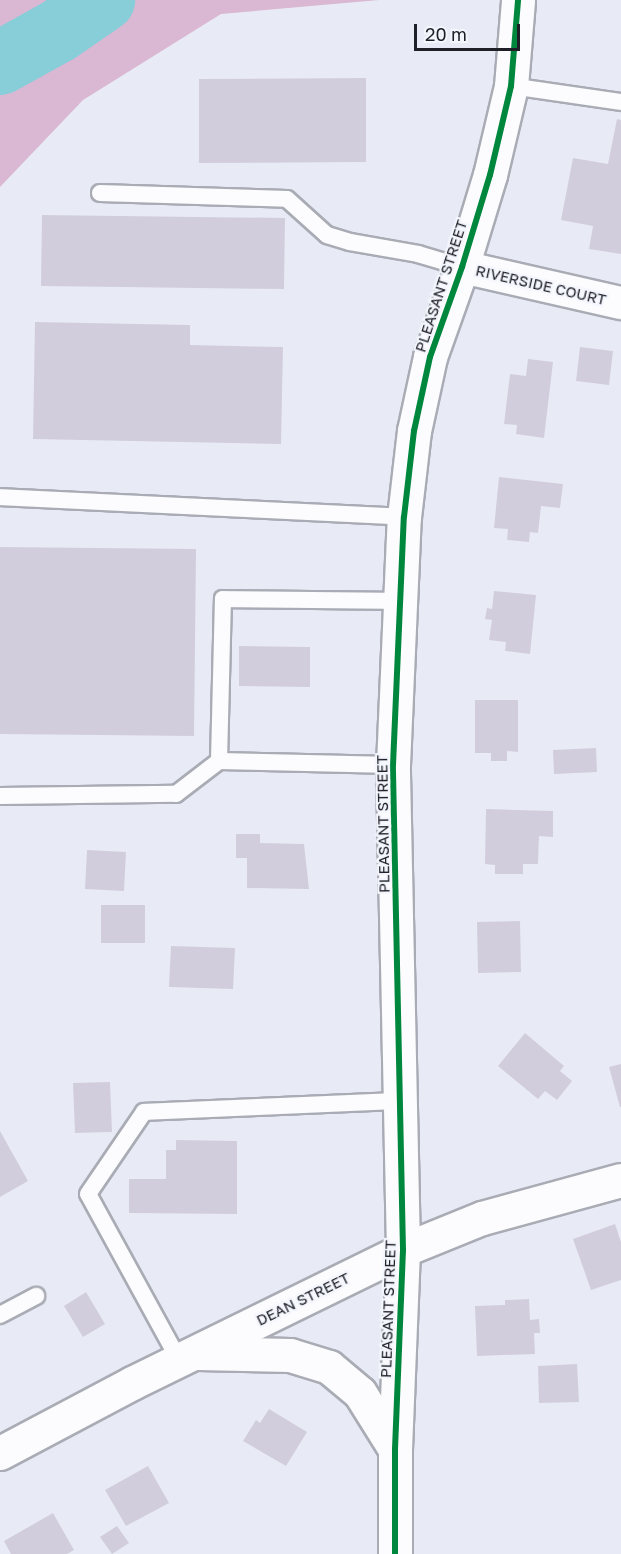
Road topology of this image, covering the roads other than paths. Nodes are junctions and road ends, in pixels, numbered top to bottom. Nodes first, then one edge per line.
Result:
1 (518, 1) edge
2 (511, 86) junction
3 (621, 102) edge
4 (100, 193) dead end
5 (462, 267) junction
6 (621, 303) edge
7 (0, 497) edge
8 (404, 517) junction
9 (401, 601) junction
10 (219, 761) junction
11 (393, 765) junction
12 (0, 796) edge
13 (400, 1101) junction
14 (621, 1180) edge
15 (403, 1250) junction
16 (36, 1296) dead end
17 (0, 1315) edge
18 (186, 1357) junction
19 (395, 1449) junction
20 (0, 1453) edge
21 (395, 1554) edge

1 - 2 street, PLEASANT STREET
2 - 3 lane
2 - 5 street, PLEASANT STREET
4 - 5 lane
5 - 6 street, RIVERSIDE COURT
5 - 8 street, PLEASANT STREET
7 - 8 lane
8 - 9 street, PLEASANT STREET
9 - 10 lane
9 - 11 street, PLEASANT STREET
10 - 11 lane
10 - 12 lane
11 - 13 street, PLEASANT STREET
13 - 15 street, PLEASANT STREET
13 - 18 lane
14 - 15 street, DEAN STREET
15 - 18 street, DEAN STREET
15 - 19 street, PLEASANT STREET
16 - 17 lane
18 - 19 street
18 - 20 street, DEAN STREET
19 - 21 street, PLEASANT STREET

